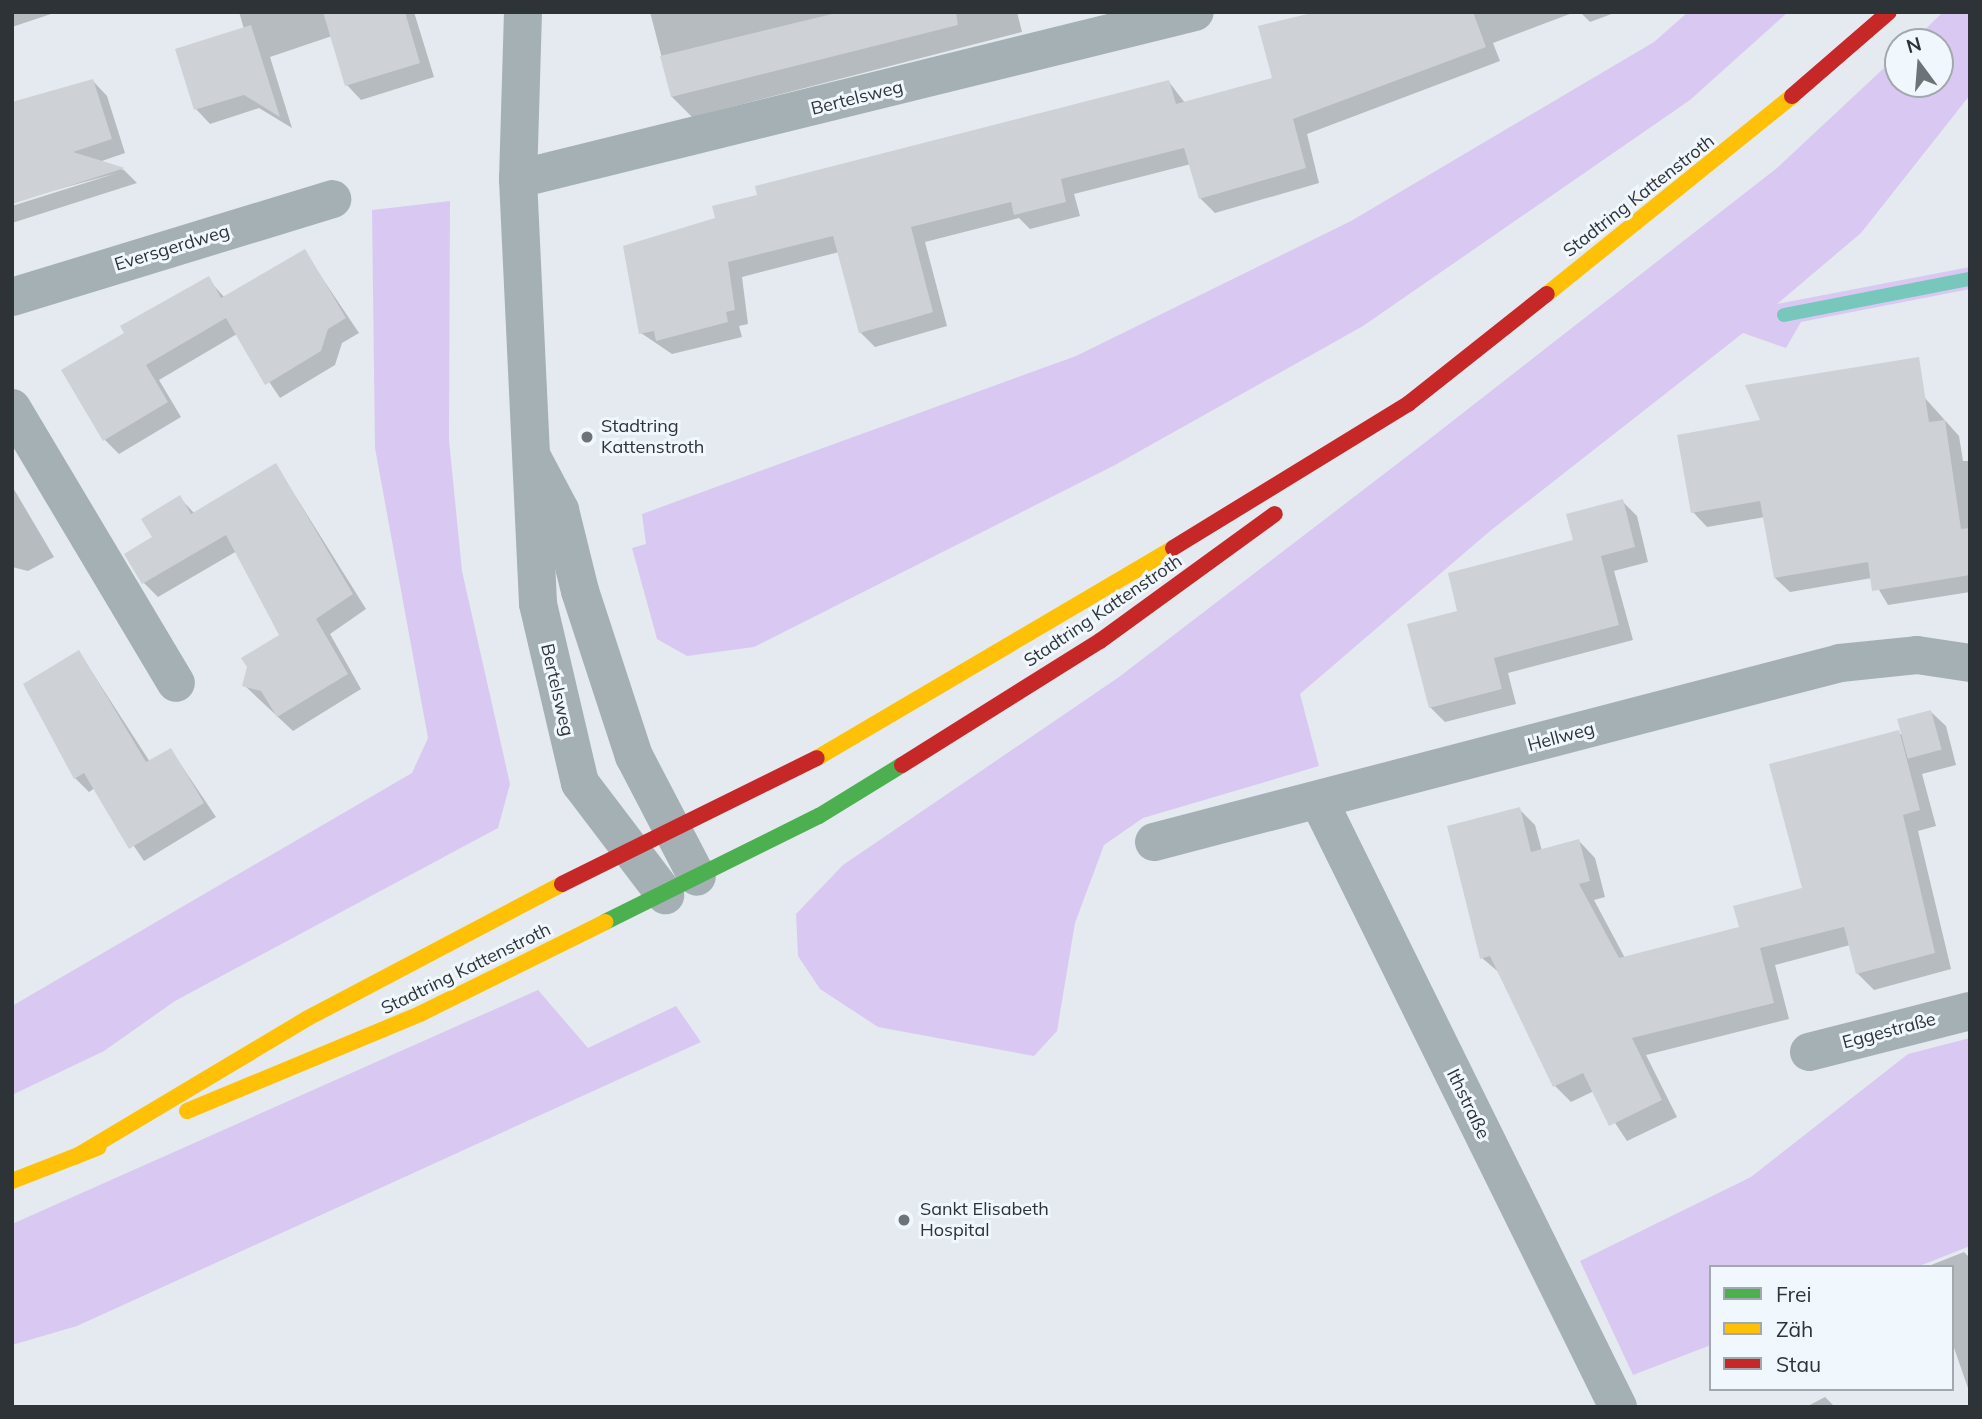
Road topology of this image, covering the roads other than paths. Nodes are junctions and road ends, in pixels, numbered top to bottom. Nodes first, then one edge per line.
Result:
1 (523, 12) edge
2 (1195, 12) edge
3 (1889, 12) edge
4 (519, 179) junction
5 (332, 199) dead end
6 (12, 297) edge
7 (1408, 404) junction
8 (12, 408) edge
9 (532, 457) junction
10 (1333, 472) dead end
11 (1288, 504) dead end
12 (1970, 663) edge
13 (176, 683) dead end
14 (1319, 801) junction
15 (673, 831) junction
16 (1154, 842) dead end
17 (632, 851) junction
18 (681, 886) junction
19 (1970, 1011) edge
20 (1809, 1052) dead end
21 (75, 1157) junction
22 (12, 1181) edge
23 (1618, 1407) edge

1 - 4 street, Bertelsweg
2 - 4 street, Bertelsweg
3 - 7 main road, Stadtring Kattenstroth
4 - 9 street, Bertelsweg
5 - 6 street, Eversgerdweg
7 - 10 main road, Stadtring Kattenstroth
7 - 15 main road, Stadtring Kattenstroth
8 - 13 street
9 - 15 street, Bertelsweg
9 - 17 street, Bertelsweg
11 - 18 main road, Stadtring Kattenstroth
12 - 14 street, Hellweg
14 - 16 street, Hellweg
14 - 23 street, Ithstraße
15 - 17 main road, Stadtring Kattenstroth
15 - 18 street, Bertelsweg
17 - 18 street, Bertelsweg
17 - 21 main road, Stadtring Kattenstroth
18 - 21 main road, Stadtring Kattenstroth
19 - 20 street, Eggestraße
21 - 22 main road, Stadtring Kattenstroth

